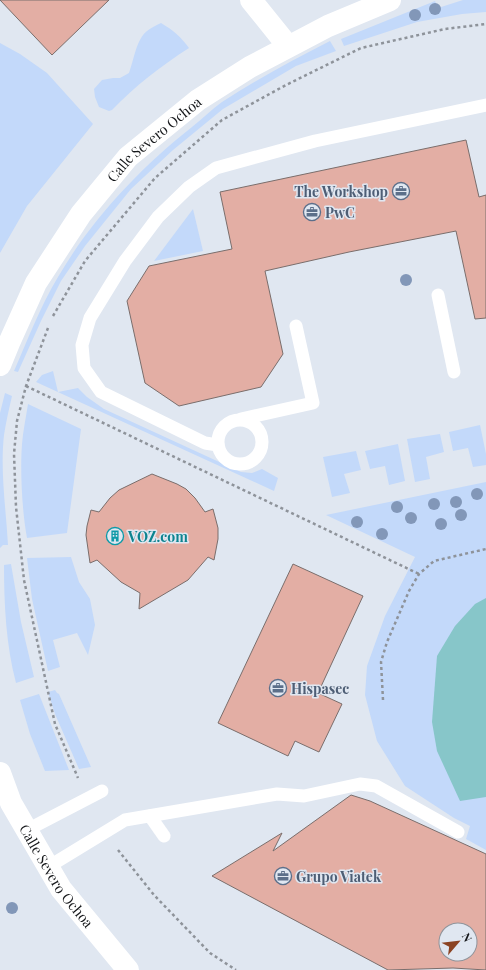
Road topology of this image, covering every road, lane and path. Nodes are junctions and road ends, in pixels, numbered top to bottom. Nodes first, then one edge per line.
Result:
1 (251, 0) edge
2 (390, 0) edge
3 (288, 46) junction
4 (486, 104) edge
5 (438, 295) dead end
6 (296, 326) dead end
7 (0, 365) edge
8 (454, 372) dead end
9 (26, 386) dead end
10 (241, 419) junction
11 (218, 445) junction
12 (486, 549) edge
13 (419, 574) junction
14 (383, 700) dead end
15 (2, 783) edge
16 (102, 791) dead end
17 (150, 816) junction
18 (27, 830) junction
19 (458, 832) dead end
20 (164, 836) dead end
21 (48, 867) junction
22 (125, 969) edge

1 - 3 street
2 - 3 street, Calle Severo Ochoa
3 - 7 street, Calle Severo Ochoa
4 - 11 lane
5 - 8 lane
6 - 10 lane
9 - 13 path
10 - 11 lane
10 - 11 lane
12 - 13 path
13 - 14 path
15 - 18 street, Calle Severo Ochoa
16 - 18 lane
17 - 19 lane
17 - 20 lane
17 - 21 lane
18 - 21 street, Calle Severo Ochoa
21 - 22 street, Calle Severo Ochoa

